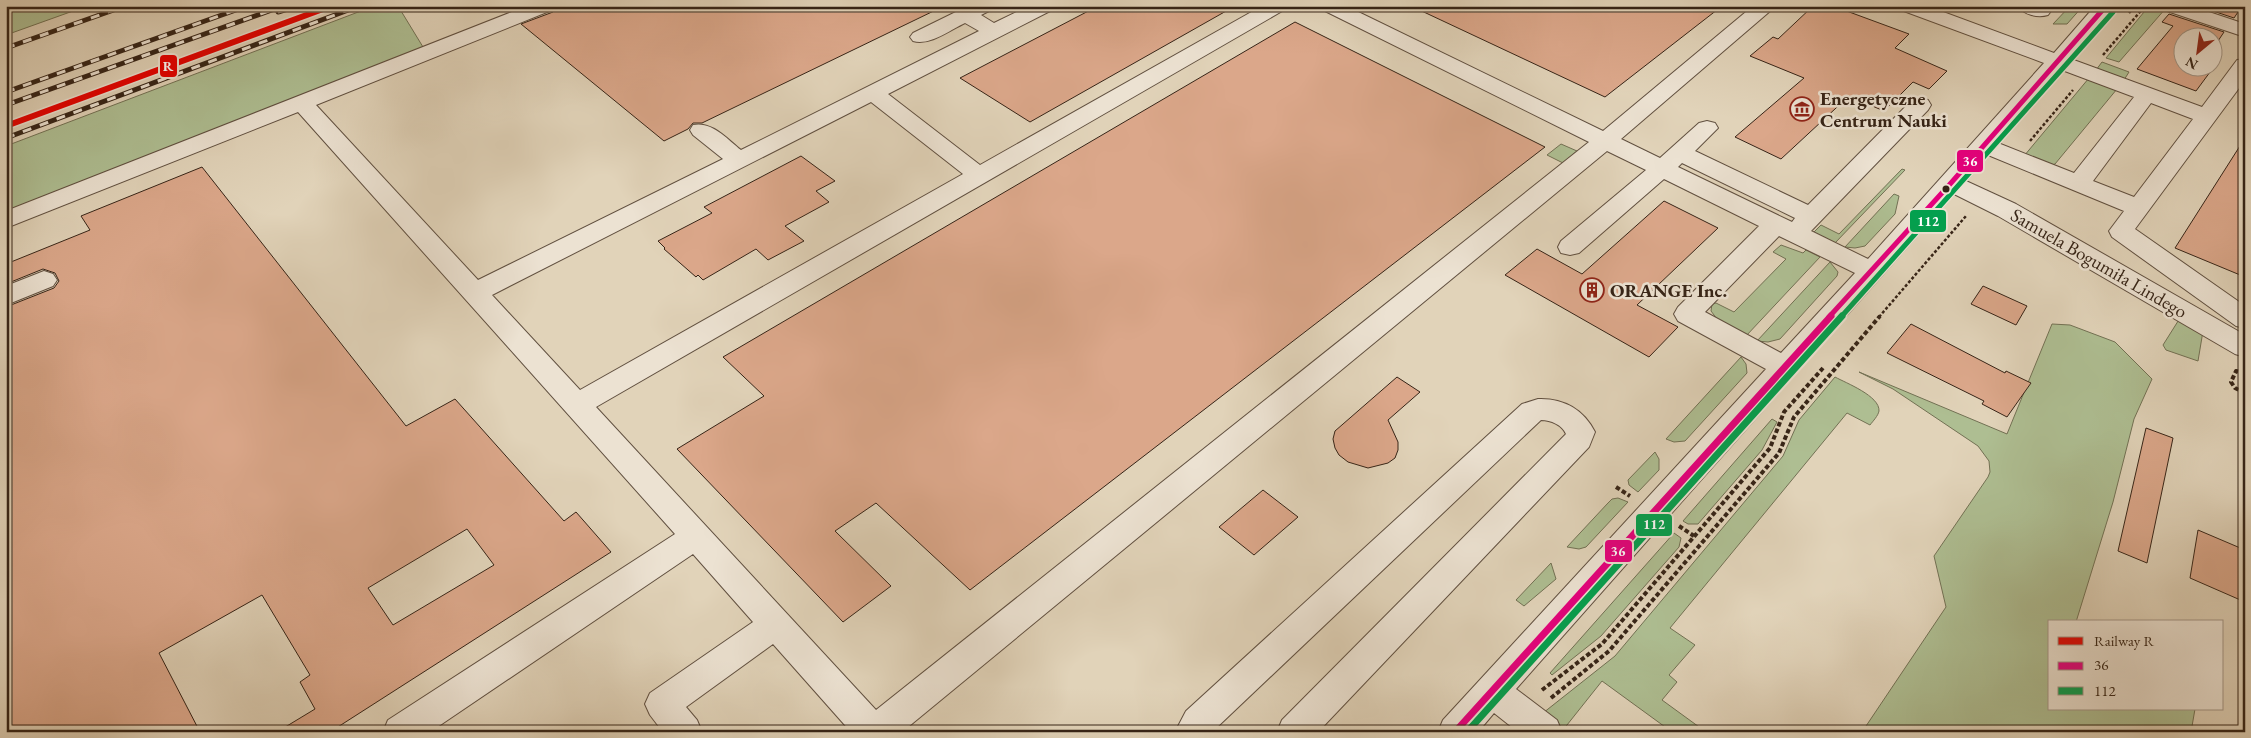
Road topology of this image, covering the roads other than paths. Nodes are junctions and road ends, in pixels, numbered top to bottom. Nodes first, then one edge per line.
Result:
1 (545, 6) edge
2 (984, 6) edge
3 (1045, 6) edge
4 (1277, 6) edge
5 (1330, 6) edge
6 (1766, 6) edge
7 (2106, 6) edge
8 (2171, 6) edge
9 (1915, 7) edge
10 (966, 15) junction
11 (2245, 31) edge
12 (994, 32) junction
13 (920, 37) dead end
14 (2058, 62) junction
15 (2245, 65) edge
16 (873, 92) junction
17 (2147, 94) junction
18 (302, 103) junction
19 (1920, 105) dead end
20 (2206, 116) junction
21 (1707, 128) dead end
22 (701, 130) dead end
23 (1606, 140) junction
24 (1984, 145) junction
25 (739, 160) junction
26 (1671, 160) junction
27 (980, 176) junction
28 (1736, 180) junction
29 (1951, 183) junction
30 (2078, 184) junction
31 (1718, 195) junction
32 (2139, 208) junction
33 (1812, 216) junction
34 (6, 220) edge
35 (1785, 229) junction
36 (1570, 247) dead end
37 (1871, 271) junction
38 (44, 280) dead end
39 (475, 292) junction
40 (6, 296) edge
41 (2245, 319) edge
42 (2245, 347) edge
43 (1784, 367) junction
44 (577, 405) junction
45 (696, 536) junction
46 (776, 624) junction
47 (1492, 691) junction
48 (1532, 721) edge
49 (400, 732) edge
50 (684, 732) edge
51 (874, 732) edge
52 (1192, 732) edge
53 (1294, 732) edge
54 (1455, 732) edge

1 - 18 street
2 - 10 street
3 - 12 street
4 - 27 street
5 - 23 street
6 - 23 street
7 - 14 street
8 - 11 street
9 - 14 street
10 - 12 street
10 - 13 street
12 - 16 street
14 - 17 street
14 - 24 street
15 - 20 street
16 - 25 street
16 - 27 street
17 - 20 street
17 - 30 street
18 - 34 street
18 - 39 street
19 - 33 street
20 - 32 street
21 - 26 street
22 - 25 street
23 - 26 street
23 - 51 street
24 - 29 street
24 - 30 street
25 - 39 street
26 - 28 street
26 - 31 street
26 - 36 street
27 - 44 street
28 - 31 street
28 - 33 street
29 - 37 street
29 - 42 street, Samuela Bogumiła Lindego
30 - 32 street
31 - 35 street
32 - 41 street
33 - 35 street
35 - 37 street
35 - 43 street
37 - 43 street
38 - 40 street
39 - 44 street
43 - 47 street
44 - 45 street
45 - 46 street
45 - 49 street
46 - 50 street
46 - 51 street
47 - 48 street
47 - 54 street
52 - 53 street

